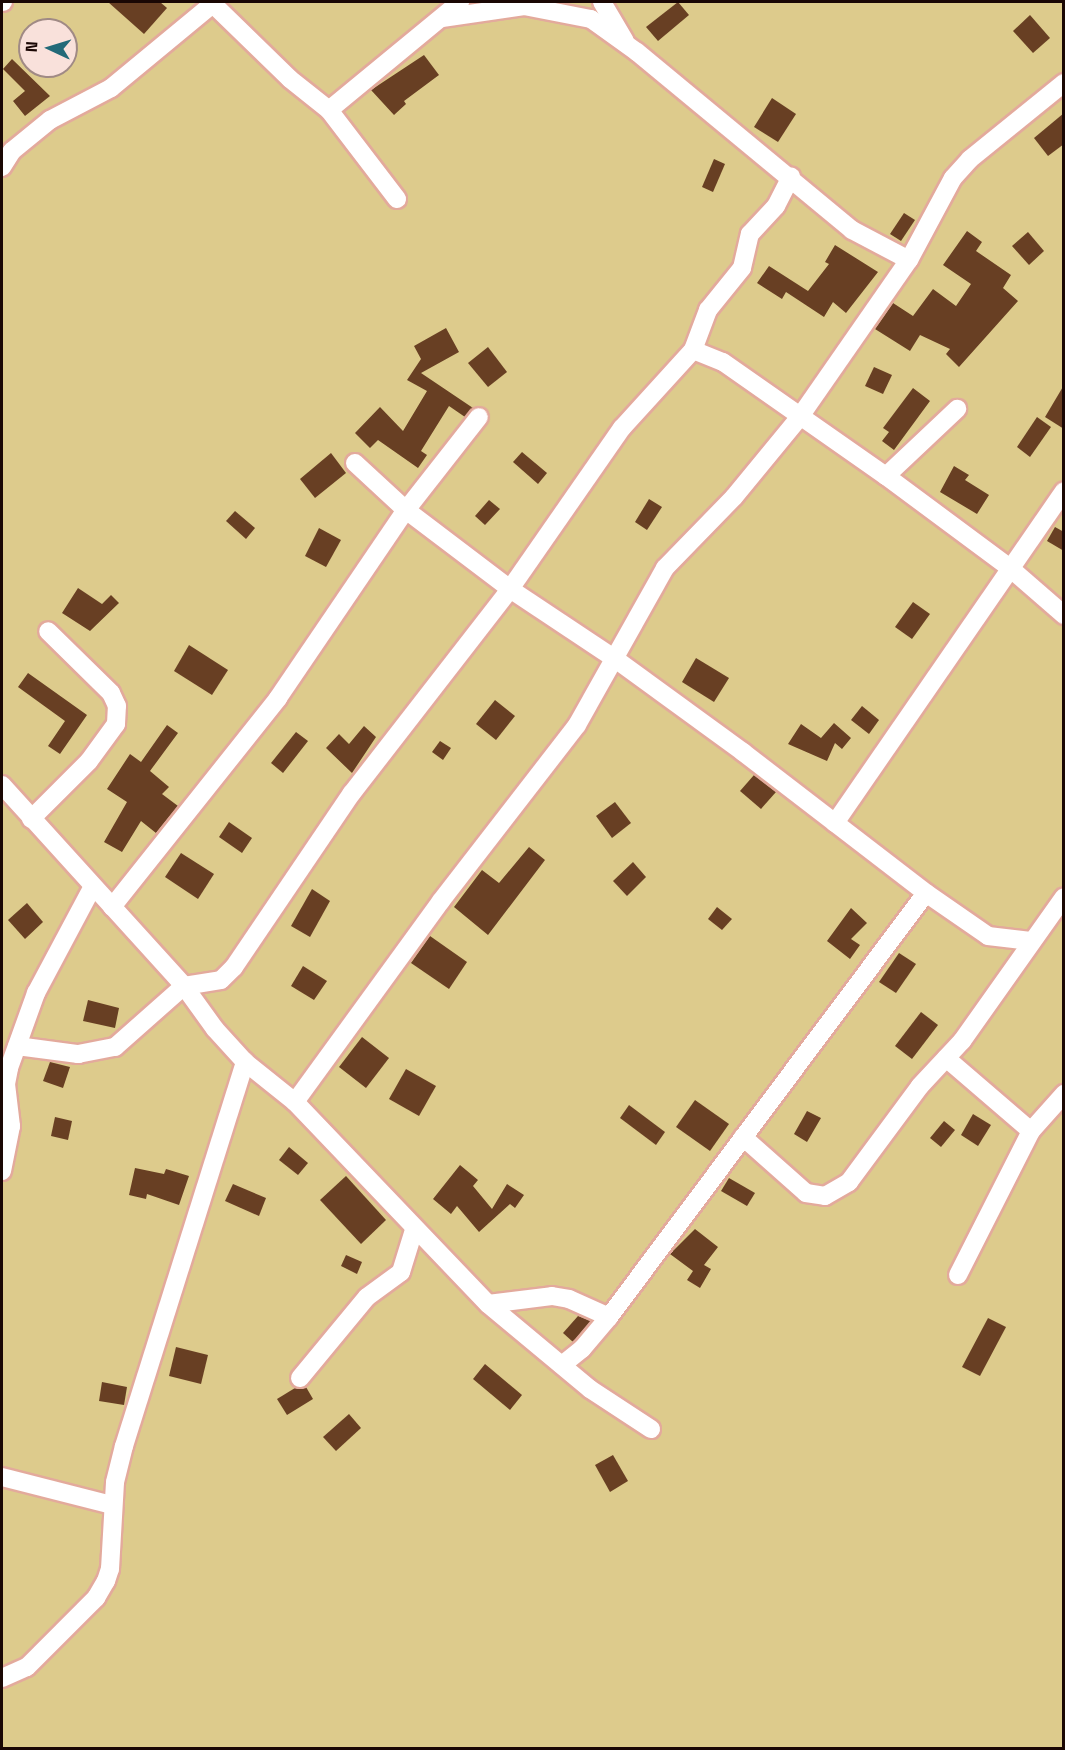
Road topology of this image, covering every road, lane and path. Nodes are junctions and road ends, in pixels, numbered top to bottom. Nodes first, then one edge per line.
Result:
1 (460, 2) edge
2 (602, 2) edge
3 (214, 3) edge
4 (517, 4) edge
5 (442, 18) junction
6 (628, 45) junction
7 (1064, 83) edge
8 (329, 110) junction
9 (2, 167) edge
10 (791, 177) junction
11 (397, 199) dead end
12 (909, 260) junction
13 (693, 350) junction
14 (957, 409) dead end
15 (479, 417) dead end
16 (799, 418) junction
17 (355, 463) dead end
18 (886, 476) junction
19 (1064, 491) edge
20 (406, 510) junction
21 (1010, 568) junction
22 (510, 589) junction
23 (1064, 615) edge
24 (48, 631) dead end
25 (614, 658) junction
26 (2, 786) edge
27 (31, 819) junction
28 (835, 823) junction
29 (92, 888) junction
30 (926, 893) junction
31 (1064, 897) edge
32 (112, 907) junction
33 (1031, 941) junction
34 (184, 986) junction
35 (17, 1046) junction
36 (946, 1058) junction
37 (245, 1062) junction
38 (1064, 1094) edge
39 (295, 1102) junction
40 (1031, 1131) junction
41 (743, 1137) junction
42 (2, 1170) edge
43 (414, 1230) junction
44 (958, 1275) dead end
45 (488, 1304) junction
46 (609, 1317) junction
47 (562, 1365) junction
48 (300, 1378) dead end
49 (651, 1429) dead end
50 (2, 1477) edge
51 (112, 1505) junction
52 (2, 1678) edge

1 - 5 street
2 - 6 street
3 - 8 street
3 - 9 street
4 - 5 street
4 - 6 street
5 - 8 street
6 - 10 street
7 - 12 street
8 - 11 street
10 - 12 street
10 - 13 street
12 - 16 street
13 - 16 street
13 - 22 street
14 - 18 street
15 - 20 street
16 - 18 street
16 - 25 street
17 - 20 street
18 - 21 street
19 - 21 street
20 - 22 street
20 - 32 street
21 - 23 street
21 - 28 street
22 - 25 street
22 - 34 street
24 - 27 street
25 - 28 street
25 - 39 street
26 - 27 street
27 - 29 street
28 - 30 street
29 - 32 street
29 - 35 street
30 - 33 street
30 - 41 street
31 - 33 street
32 - 34 street
33 - 36 street
34 - 35 street
34 - 37 street
35 - 42 street
36 - 40 street
36 - 41 street
37 - 39 street
37 - 51 street
38 - 40 street
39 - 43 street
40 - 44 street
41 - 46 street
43 - 45 street
43 - 48 street
45 - 46 street
45 - 47 street
46 - 47 street
47 - 49 street
50 - 51 street
51 - 52 street

